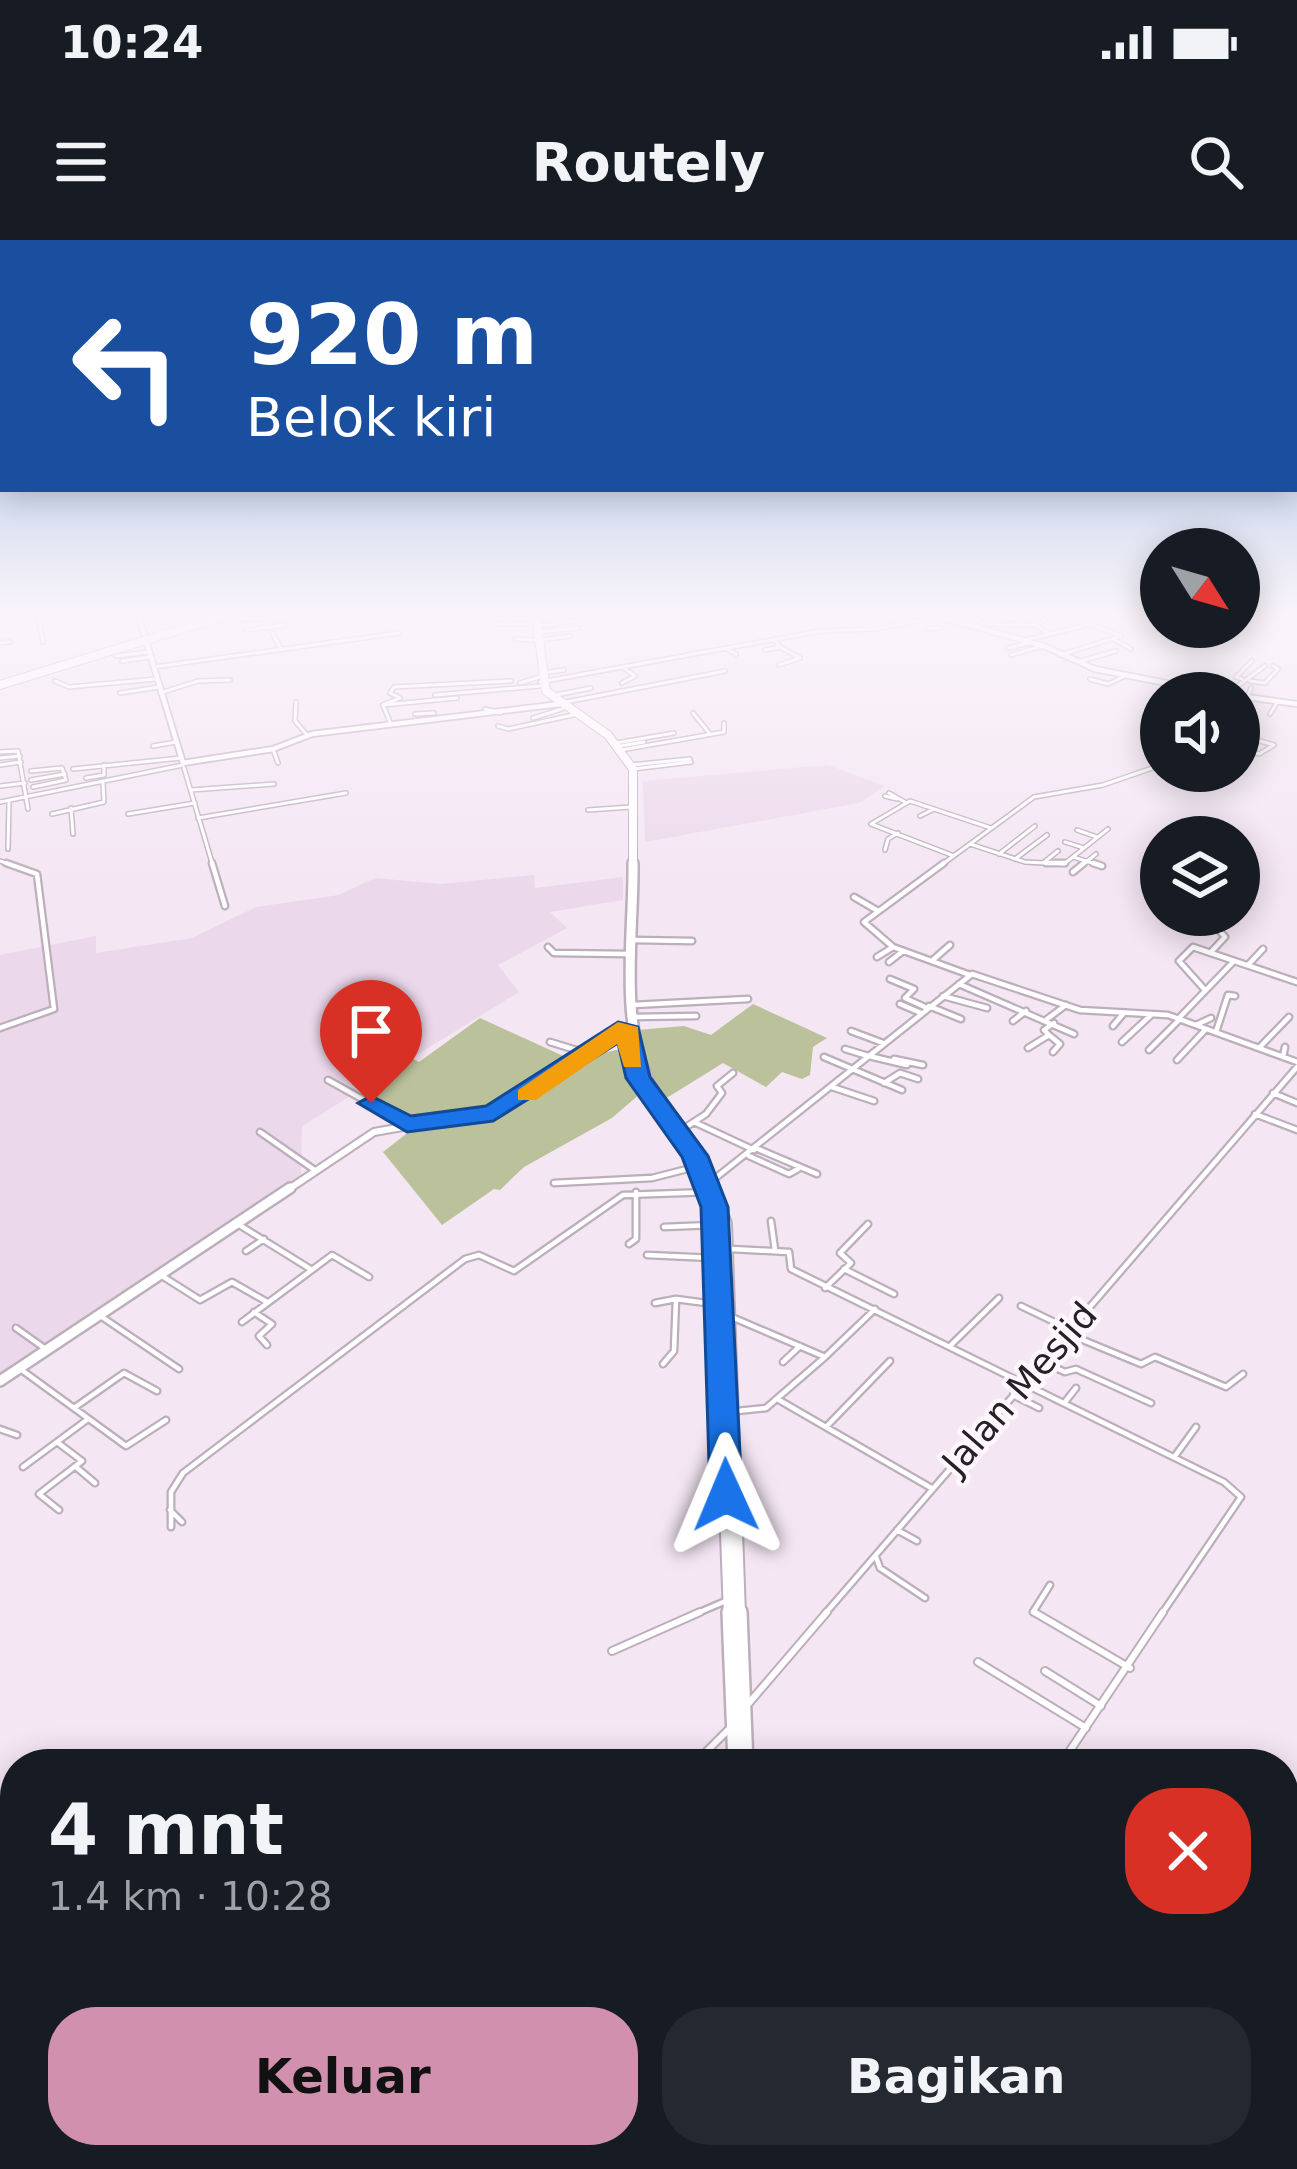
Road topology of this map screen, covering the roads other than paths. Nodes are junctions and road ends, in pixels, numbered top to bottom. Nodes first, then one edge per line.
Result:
1 (165, 706) edge
2 (296, 706) edge
3 (383, 706) edge
4 (549, 706) edge
5 (558, 706) edge
6 (558, 706) edge
7 (561, 706) edge
8 (561, 706) edge
9 (1275, 706) edge
10 (440, 708) dead end
11 (485, 709) dead end
12 (505, 710) junction
13 (693, 713) dead end
14 (1270, 714) dead end
15 (415, 715) dead end
16 (437, 717) junction
17 (533, 718) dead end
18 (390, 722) junction
19 (724, 723) dead end
20 (498, 726) dead end
21 (674, 733) dead end
22 (710, 734) junction
23 (307, 735) junction
24 (1260, 740) edge
25 (650, 741) dead end
26 (176, 742) junction
27 (153, 746) dead end
28 (618, 746) junction
29 (273, 748) junction
30 (1260, 753) edge
31 (130, 755) dead end
32 (0, 758) edge
33 (20, 759) junction
34 (690, 760) dead end
35 (152, 761) junction
36 (131, 762) junction
37 (182, 762) junction
38 (278, 763) dead end
39 (104, 767) junction
40 (632, 767) junction
41 (82, 768) junction
42 (73, 769) dead end
43 (43, 770) junction
44 (150, 770) dead end
45 (31, 771) dead end
46 (1140, 772) edge
47 (65, 774) junction
48 (43, 778) junction
49 (86, 778) junction
50 (28, 781) junction
51 (103, 783) junction
52 (274, 784) dead end
53 (43, 785) junction
54 (0, 786) edge
55 (88, 786) junction
56 (33, 787) dead end
57 (191, 790) junction
58 (346, 793) dead end
59 (55, 794) junction
60 (887, 795) dead end
61 (29, 799) junction
62 (9, 801) junction
63 (0, 802) edge
64 (195, 802) junction
65 (905, 802) junction
66 (631, 807) junction
67 (71, 808) junction
68 (28, 809) dead end
69 (588, 810) dead end
70 (915, 810) dead end
71 (932, 810) junction
72 (52, 814) dead end
73 (128, 814) dead end
74 (8, 818) junction
75 (198, 818) junction
76 (0, 819) edge
77 (1035, 826) dead end
78 (992, 828) junction
79 (1108, 829) dead end
80 (1077, 830) dead end
81 (898, 832) junction
82 (73, 834) dead end
83 (3, 835) edge
84 (1048, 835) dead end
85 (1097, 837) junction
86 (1065, 842) dead end
87 (970, 844) junction
88 (8, 849) dead end
89 (885, 850) dead end
90 (1058, 851) dead end
91 (1079, 852) junction
92 (999, 854) junction
93 (955, 856) junction
94 (1092, 857) junction
95 (1015, 860) junction
96 (0, 861) edge
97 (1042, 862) junction
98 (1064, 864) junction
99 (1102, 866) dead end
100 (1057, 870) dead end
101 (1073, 872) dead end
102 (854, 897) dead end
103 (225, 906) dead end
104 (878, 911) junction
105 (1222, 936) edge
106 (633, 940) junction
107 (692, 941) dead end
108 (950, 945) dead end
109 (548, 946) dead end
110 (893, 946) junction
111 (1263, 949) dead end
112 (903, 951) junction
113 (1211, 952) junction
114 (627, 954) junction
115 (877, 957) dead end
116 (934, 959) junction
117 (1234, 961) junction
118 (889, 962) dead end
119 (1248, 964) junction
120 (970, 975) junction
121 (890, 979) dead end
122 (1297, 982) edge
123 (958, 984) junction
124 (1205, 991) junction
125 (943, 995) junction
126 (1235, 996) dead end
127 (748, 999) dead end
128 (900, 1004) dead end
129 (1066, 1005) junction
130 (928, 1007) junction
131 (987, 1009) dead end
132 (633, 1011) junction
133 (1026, 1011) junction
134 (921, 1013) junction
135 (1124, 1015) junction
136 (1151, 1015) junction
137 (696, 1016) dead end
138 (1289, 1017) dead end
139 (961, 1018) dead end
140 (1211, 1018) dead end
141 (1179, 1019) junction
142 (1013, 1021) dead end
143 (1050, 1021) junction
144 (1196, 1025) junction
145 (1113, 1026) dead end
146 (626, 1027) junction
147 (0, 1028) edge
148 (1205, 1029) junction
149 (851, 1031) dead end
150 (1216, 1033) junction
151 (1075, 1034) dead end
152 (1049, 1035) junction
153 (550, 1042) dead end
154 (1122, 1042) dead end
155 (883, 1043) junction
156 (1285, 1047) dead end
157 (1028, 1048) dead end
158 (1259, 1048) junction
159 (845, 1049) dead end
160 (1149, 1050) dead end
161 (1053, 1052) dead end
162 (586, 1053) junction
163 (868, 1056) junction
164 (1283, 1057) junction
165 (824, 1058) dead end
166 (892, 1060) junction
167 (1177, 1060) dead end
168 (907, 1065) dead end
169 (922, 1065) dead end
170 (1297, 1065) edge
171 (852, 1070) junction
172 (733, 1072) dead end
173 (919, 1079) dead end
174 (328, 1080) dead end
175 (884, 1083) junction
176 (832, 1087) junction
177 (902, 1090) dead end
178 (1274, 1094) junction
179 (874, 1101) dead end
180 (1297, 1103) edge
181 (1255, 1114) junction
182 (694, 1122) junction
183 (407, 1124) junction
184 (682, 1130) junction
185 (1297, 1130) edge
186 (260, 1132) dead end
187 (757, 1150) junction
188 (749, 1156) junction
189 (699, 1166) junction
190 (801, 1168) junction
191 (316, 1171) junction
192 (793, 1173) junction
193 (817, 1174) dead end
194 (803, 1177) dead end
195 (554, 1184) dead end
196 (713, 1188) junction
197 (636, 1192) junction
198 (770, 1221) dead end
199 (236, 1223) junction
200 (868, 1224) dead end
201 (717, 1225) junction
202 (664, 1227) dead end
203 (264, 1239) junction
204 (629, 1244) dead end
205 (776, 1250) junction
206 (246, 1251) dead end
207 (722, 1254) junction
208 (647, 1255) dead end
209 (844, 1269) junction
210 (312, 1270) junction
211 (159, 1274) junction
212 (368, 1277) dead end
213 (825, 1288) junction
214 (894, 1294) dead end
215 (999, 1298) dead end
216 (676, 1299) junction
217 (267, 1302) junction
218 (655, 1304) dead end
219 (720, 1304) junction
220 (1022, 1306) dead end
221 (874, 1310) junction
222 (254, 1312) junction
223 (98, 1315) junction
224 (728, 1316) junction
225 (242, 1322) dead end
226 (16, 1328) dead end
227 (1068, 1331) junction
228 (267, 1345) dead end
229 (951, 1345) junction
230 (800, 1346) junction
231 (47, 1350) junction
232 (825, 1357) junction
233 (890, 1361) dead end
234 (783, 1362) dead end
235 (1042, 1362) junction
236 (663, 1364) dead end
237 (19, 1368) junction
238 (178, 1370) dead end
239 (1243, 1374) dead end
240 (0, 1381) edge
241 (1025, 1382) junction
242 (727, 1386) junction
243 (1076, 1388) dead end
244 (157, 1390) dead end
245 (1013, 1395) junction
246 (779, 1400) junction
247 (1065, 1402) junction
248 (1151, 1403) dead end
249 (74, 1408) junction
250 (1039, 1408) dead end
251 (734, 1411) junction
252 (88, 1419) junction
253 (166, 1420) dead end
254 (826, 1427) junction
255 (1196, 1427) dead end
256 (0, 1429) edge
257 (17, 1435) dead end
258 (57, 1442) junction
259 (1175, 1457) junction
260 (23, 1467) dead end
261 (76, 1467) junction
262 (95, 1483) dead end
263 (933, 1489) junction
264 (59, 1510) dead end
265 (170, 1510) junction
266 (182, 1522) dead end
267 (171, 1527) dead end
268 (897, 1530) junction
269 (917, 1541) dead end
270 (876, 1557) junction
271 (1050, 1585) dead end
272 (925, 1598) dead end
273 (729, 1599) junction
274 (612, 1651) dead end
275 (978, 1662) dead end
276 (1130, 1668) junction
277 (1045, 1671) dead end
278 (1101, 1706) junction
279 (744, 1710) junction
280 (732, 1726) junction
281 (1086, 1728) junction
282 (709, 1749) edge
283 (737, 1749) edge
284 (741, 1749) edge
285 (1071, 1749) edge

1 - 26 street
2 - 23 street
3 - 18 street
4 - 12 street
5 - 17 street
6 - 20 street
7 - 28 highway
8 - 66 highway
9 - 14 street
10 - 16 street
11 - 12 street
12 - 16 street
13 - 22 street
15 - 16 street
16 - 18 street
18 - 23 street
19 - 22 street
21 - 28 street
22 - 28 street
23 - 29 street
24 - 30 street
25 - 28 street
26 - 27 street
26 - 37 street
28 - 40 highway
29 - 37 street
29 - 38 street
31 - 36 street
32 - 33 street
32 - 33 street
33 - 50 street
34 - 40 street
35 - 36 street
35 - 37 street
35 - 44 street
36 - 39 street
37 - 51 street
37 - 57 street
39 - 41 street
39 - 49 street
40 - 106 highway
41 - 42 street
41 - 49 street
43 - 45 street
43 - 47 street
43 - 48 street
46 - 78 street
47 - 48 street
47 - 53 street
48 - 50 street
48 - 53 street
49 - 55 street
50 - 54 street
50 - 61 street
51 - 55 street
51 - 67 street
52 - 57 street
53 - 56 street
53 - 59 street
55 - 59 street
57 - 64 street
58 - 75 street
59 - 61 street
60 - 65 street
61 - 62 street
61 - 68 street
62 - 63 street
62 - 74 street
64 - 73 street
64 - 75 street
65 - 71 street
65 - 81 street
66 - 69 street
66 - 114 highway
67 - 72 street
67 - 82 street
70 - 71 street
71 - 78 street
74 - 76 street
74 - 83 street
75 - 103 street
77 - 92 street
78 - 87 street
79 - 85 street
80 - 85 street
81 - 89 street
81 - 93 street
83 - 88 street
84 - 95 street
85 - 91 street
86 - 91 street
87 - 92 street
87 - 93 street
90 - 97 street
91 - 94 street
91 - 98 street
92 - 95 street
93 - 104 street
94 - 99 street
94 - 101 street
95 - 97 street
96 - 147 street
97 - 98 street
98 - 100 street
102 - 104 street
104 - 110 street
105 - 113 street
106 - 107 street
106 - 132 highway
108 - 116 street
109 - 114 street
110 - 112 street
110 - 115 street
111 - 119 street
112 - 116 street
112 - 118 street
113 - 117 street
113 - 124 street
114 - 146 highway
116 - 120 street
117 - 119 street
117 - 124 street
119 - 122 street
120 - 123 street
120 - 129 street
121 - 130 street
123 - 125 street
123 - 133 street
124 - 141 street
125 - 130 street
125 - 131 street
126 - 150 street
127 - 132 street
128 - 134 street
129 - 135 street
129 - 143 street
130 - 134 street
130 - 139 street
132 - 137 street
132 - 184 highway
133 - 142 street
133 - 143 street
134 - 155 street
135 - 136 street
135 - 145 street
136 - 141 street
136 - 154 street
138 - 158 street
140 - 144 street
141 - 144 street
141 - 160 street
143 - 151 street
143 - 152 street
144 - 148 street
146 - 162 street
146 - 189 highway
148 - 150 street
148 - 167 street
149 - 155 street
150 - 158 street
152 - 157 street
152 - 161 street
153 - 162 street
155 - 163 street
156 - 164 street
158 - 164 street
159 - 163 street
162 - 183 street
163 - 166 street
163 - 171 street
164 - 170 street
165 - 171 street
166 - 168 street
166 - 169 street
170 - 178 street, Jalan Mesjid
171 - 175 street
171 - 176 street
172 - 182 street
173 - 175 street
174 - 183 street
175 - 177 street
176 - 179 street
176 - 187 street
178 - 180 street
178 - 181 street, Jalan Mesjid
181 - 185 street
181 - 227 street, Jalan Mesjid
182 - 184 street
182 - 187 street
183 - 191 street
184 - 196 highway
186 - 191 street
187 - 188 street
187 - 190 street
188 - 192 street
188 - 196 street
189 - 195 street
189 - 196 highway
190 - 192 street
190 - 193 street
191 - 199 street
192 - 194 street
196 - 197 street
196 - 201 highway
196 - 207 highway
197 - 204 street
197 - 265 street
198 - 205 street
199 - 203 street
199 - 211 street
200 - 209 street
201 - 202 street
201 - 207 highway
203 - 206 street
203 - 210 street
205 - 207 street
205 - 213 street
207 - 208 street
207 - 219 highway
207 - 224 highway
209 - 213 street
209 - 214 street
210 - 212 street
210 - 217 street
211 - 217 street
211 - 223 street
213 - 221 street
215 - 229 street
216 - 218 street
216 - 219 street
216 - 236 street
217 - 222 street
219 - 242 highway
220 - 227 street
221 - 229 street
221 - 232 street
222 - 225 street
222 - 228 street
223 - 231 street
223 - 238 street
224 - 230 street
224 - 242 highway
226 - 231 street
227 - 235 street, Jalan Mesjid
227 - 239 street
229 - 241 street
230 - 232 street
230 - 234 street
231 - 237 street
232 - 246 street
233 - 254 street
235 - 241 street, Jalan Mesjid
235 - 248 street
237 - 240 street
237 - 249 street
241 - 245 street, Jalan Mesjid
241 - 247 street
242 - 251 highway
242 - 273 highway
243 - 247 street
244 - 249 street
245 - 250 street
245 - 263 street, Jalan Mesjid
246 - 251 street
246 - 254 street
247 - 259 street
249 - 252 street
251 - 279 highway
252 - 253 street
252 - 258 street
254 - 263 street
255 - 259 street
256 - 257 street
258 - 260 street
258 - 261 street
259 - 276 street
261 - 262 street
261 - 264 street
263 - 268 street, Jalan Mesjid
265 - 266 street
265 - 267 street
268 - 269 street
268 - 270 street, Jalan Mesjid
270 - 272 street
270 - 279 street, Jalan Mesjid
271 - 276 street
273 - 274 street
273 - 280 highway
275 - 281 street
276 - 278 street
277 - 278 street
278 - 281 street
279 - 284 highway
280 - 282 street
280 - 283 highway
281 - 285 street

